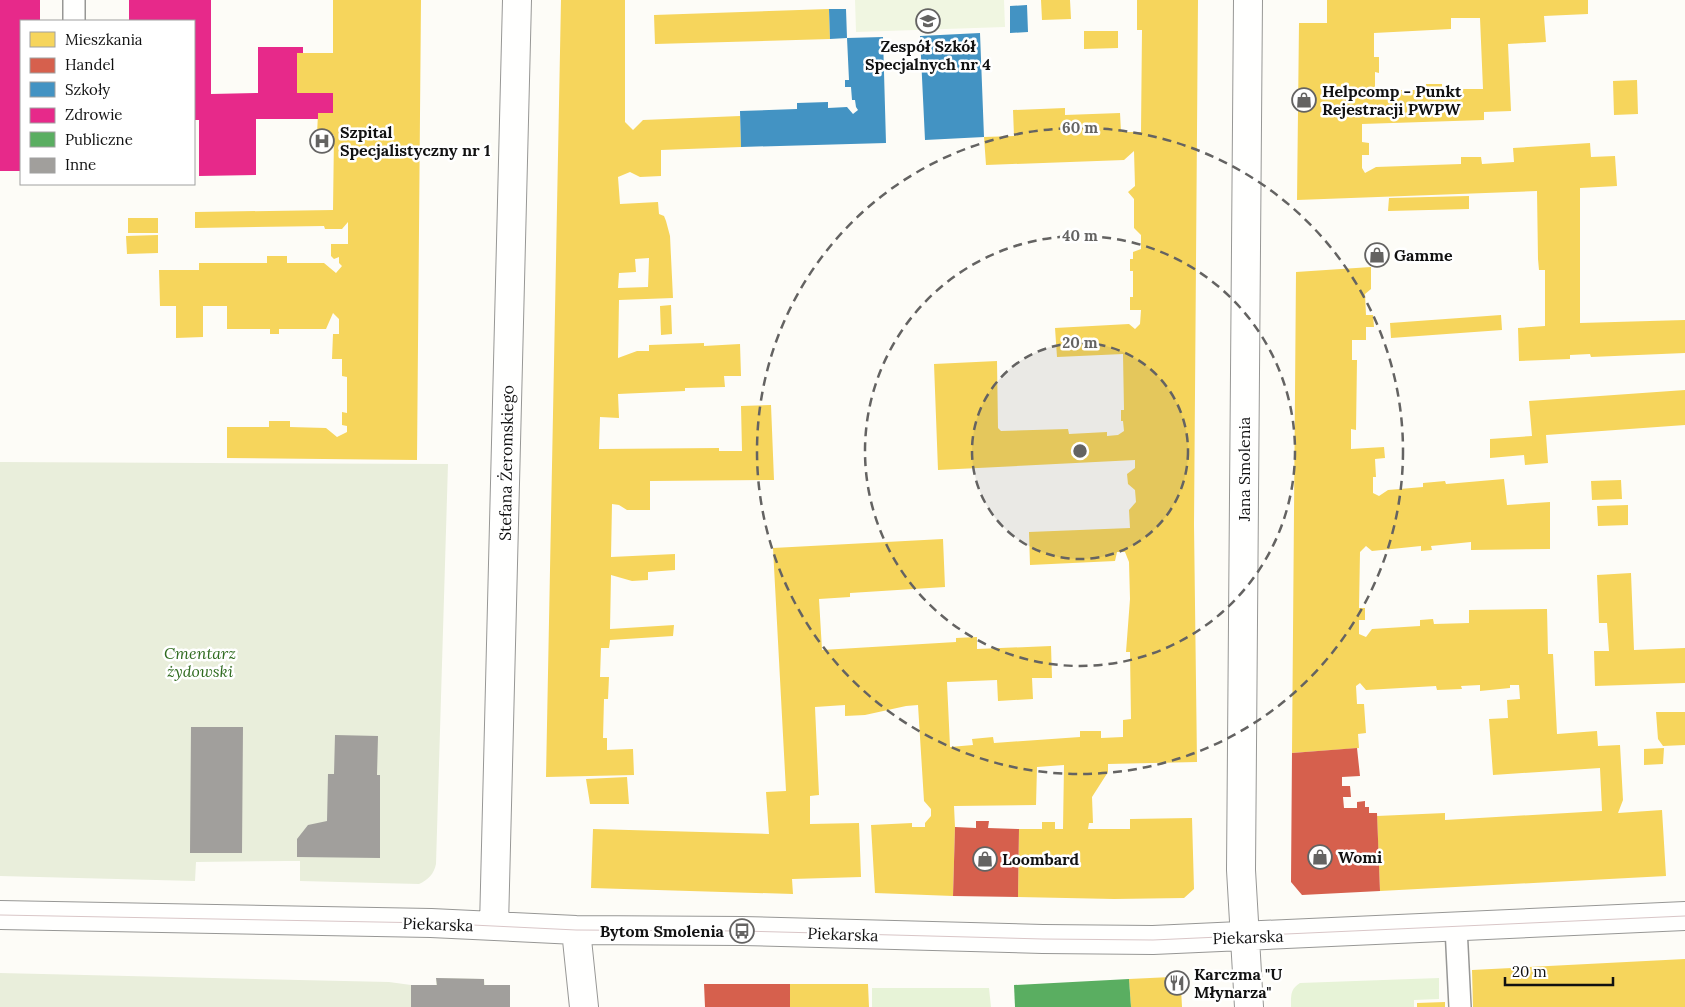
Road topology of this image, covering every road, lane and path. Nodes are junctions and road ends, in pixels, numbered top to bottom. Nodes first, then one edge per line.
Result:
1 (74, 0) edge
2 (517, 0) edge
3 (1248, 0) edge
4 (74, 20) edge
5 (0, 915) edge
6 (1685, 916) edge
7 (494, 926) junction
8 (1456, 927) junction
9 (576, 930) junction
10 (1245, 937) junction
11 (584, 1007) edge
12 (1248, 1007) edge
13 (1460, 1007) edge

1 - 4 lane
2 - 7 street, Stefana Żeromskiego
3 - 10 street, Jana Smolenia
5 - 7 street, Piekarska
6 - 8 street, Piekarska
7 - 9 street, Piekarska
8 - 10 street, Piekarska
8 - 13 lane
9 - 10 street, Piekarska
9 - 11 street
10 - 12 street, Jana Smolenia

